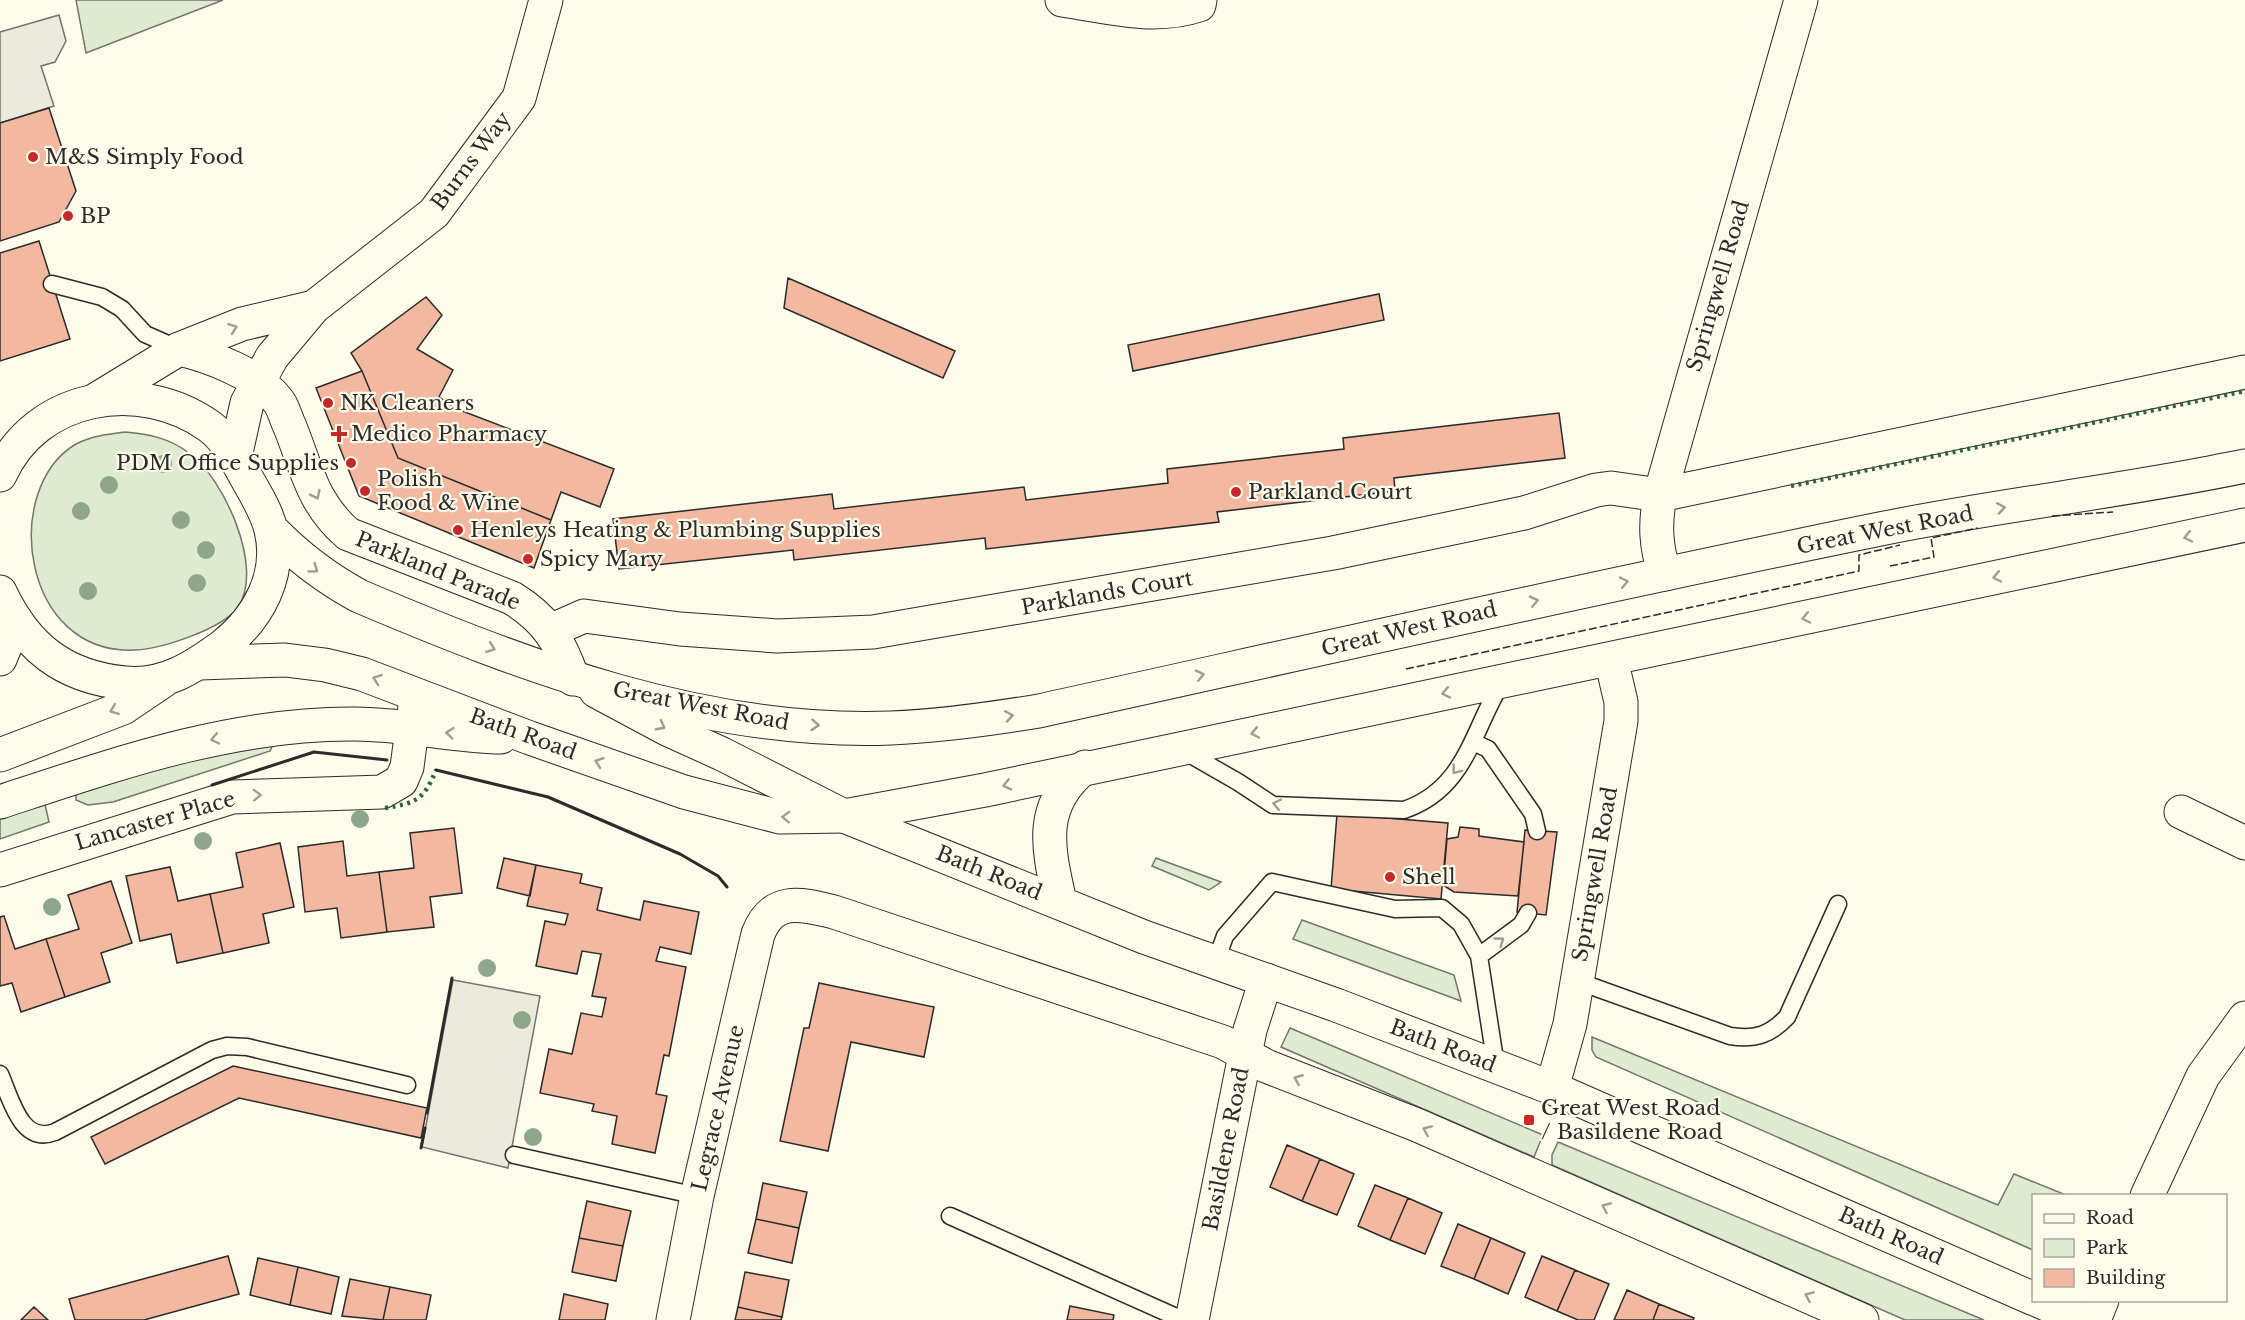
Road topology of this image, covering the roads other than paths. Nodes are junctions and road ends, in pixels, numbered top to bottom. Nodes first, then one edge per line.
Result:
1 (546, 0) edge
2 (1062, 0) edge
3 (1200, 0) edge
4 (1801, 0) edge
5 (52, 284) dead end
6 (314, 307) junction
7 (179, 350) junction
8 (2245, 372) edge
9 (268, 392) junction
10 (97, 399) junction
11 (40, 425) junction
12 (0, 432) edge
13 (235, 457) junction
14 (2245, 466) edge
15 (0, 475) edge
16 (1660, 495) junction
17 (2245, 525) edge
18 (271, 529) junction
19 (1665, 574) junction
20 (0, 592) edge
21 (16, 620) junction
22 (550, 632) junction
23 (1611, 659) junction
24 (0, 660) edge
25 (200, 663) junction
26 (573, 679) junction
27 (165, 681) junction
28 (1502, 681) junction
29 (417, 694) junction
30 (413, 728) junction
31 (530, 738) junction
32 (1473, 742) junction
33 (1179, 748) junction
34 (0, 755) edge
35 (1085, 767) junction
36 (0, 802) edge
37 (2181, 812) dead end
38 (844, 816) junction
39 (1538, 831) dead end
40 (2245, 843) edge
41 (0, 870) edge
42 (1060, 902) junction
43 (1838, 904) dead end
44 (1528, 913) dead end
45 (1479, 956) junction
46 (1216, 961) junction
47 (1266, 980) junction
48 (1577, 981) junction
49 (2245, 1018) edge
50 (1244, 1054) junction
51 (1496, 1066) junction
52 (0, 1074) edge
53 (406, 1085) dead end
54 (1552, 1088) junction
55 (514, 1155) dead end
56 (2148, 1194) edge
57 (697, 1196) junction
58 (950, 1216) dead end
59 (2032, 1299) edge
60 (2040, 1302) edge
61 (2101, 1302) edge
62 (673, 1320) edge
63 (1183, 1320) edge
64 (1192, 1320) edge
65 (1862, 1320) edge
66 (2082, 1320) edge
67 (2094, 1320) edge

1 - 6 main road, Burns Way
2 - 3 main road
4 - 16 main road, Springwell Road
5 - 7 lane
7 -> 6 main road, Burns Way
6 - 9 main road, Burns Way
7 - 9 main road
7 - 10 main road, Burns Way
8 - 16 main road
9 - 13 main road, Burns Way
9 -> 22 main road, Parkland Parade
10 - 11 main road
10 - 13 main road
11 - 12 main road
11 - 15 main road
13 - 18 main road
19 -> 14 main road, Great West Road
16 - 19 main road, Springwell Road
16 - 22 main road, Parklands Court
17 -> 23 main road
18 - 25 main road
18 -> 26 main road, Bath Road
26 -> 19 main road, Great West Road
20 - 21 main road
21 - 24 main road
21 - 27 main road
22 - 26 main road, Parkland Parade
23 - 28 main road
23 - 48 main road, Springwell Road
25 - 27 main road
29 -> 25 main road, Bath Road
26 -> 38 main road, Bath Road
27 -> 34 main road
28 - 32 lane
28 -> 33 main road
29 - 30 main road, Lancaster Place
29 - 31 main road, Bath Road
31 -> 30 main road
30 -> 36 main road
41 -> 30 main road, Lancaster Place
38 -> 31 main road, Bath Road
32 -> 33 lane
32 - 39 lane
33 - 35 main road
35 -> 38 main road
35 - 42 main road
37 - 40 main road
38 - 42 main road, Bath Road
42 - 46 main road, Bath Road
43 - 48 lane
45 -> 44 lane
45 - 46 lane
45 - 51 lane
46 - 47 main road, Bath Road
47 - 50 main road, Basildene Road
47 - 51 main road, Bath Road
48 - 54 main road, Springwell Road
49 - 56 main road
50 - 57 main road, Legrace Avenue
50 - 64 main road, Basildene Road
65 -> 50 main road
51 - 54 main road, Bath Road
52 - 53 lane
54 - 59 main road, Bath Road
55 - 57 lane
57 - 62 main road, Legrace Avenue
58 - 63 lane
60 - 66 main road, Bath Road
61 - 67 main road

